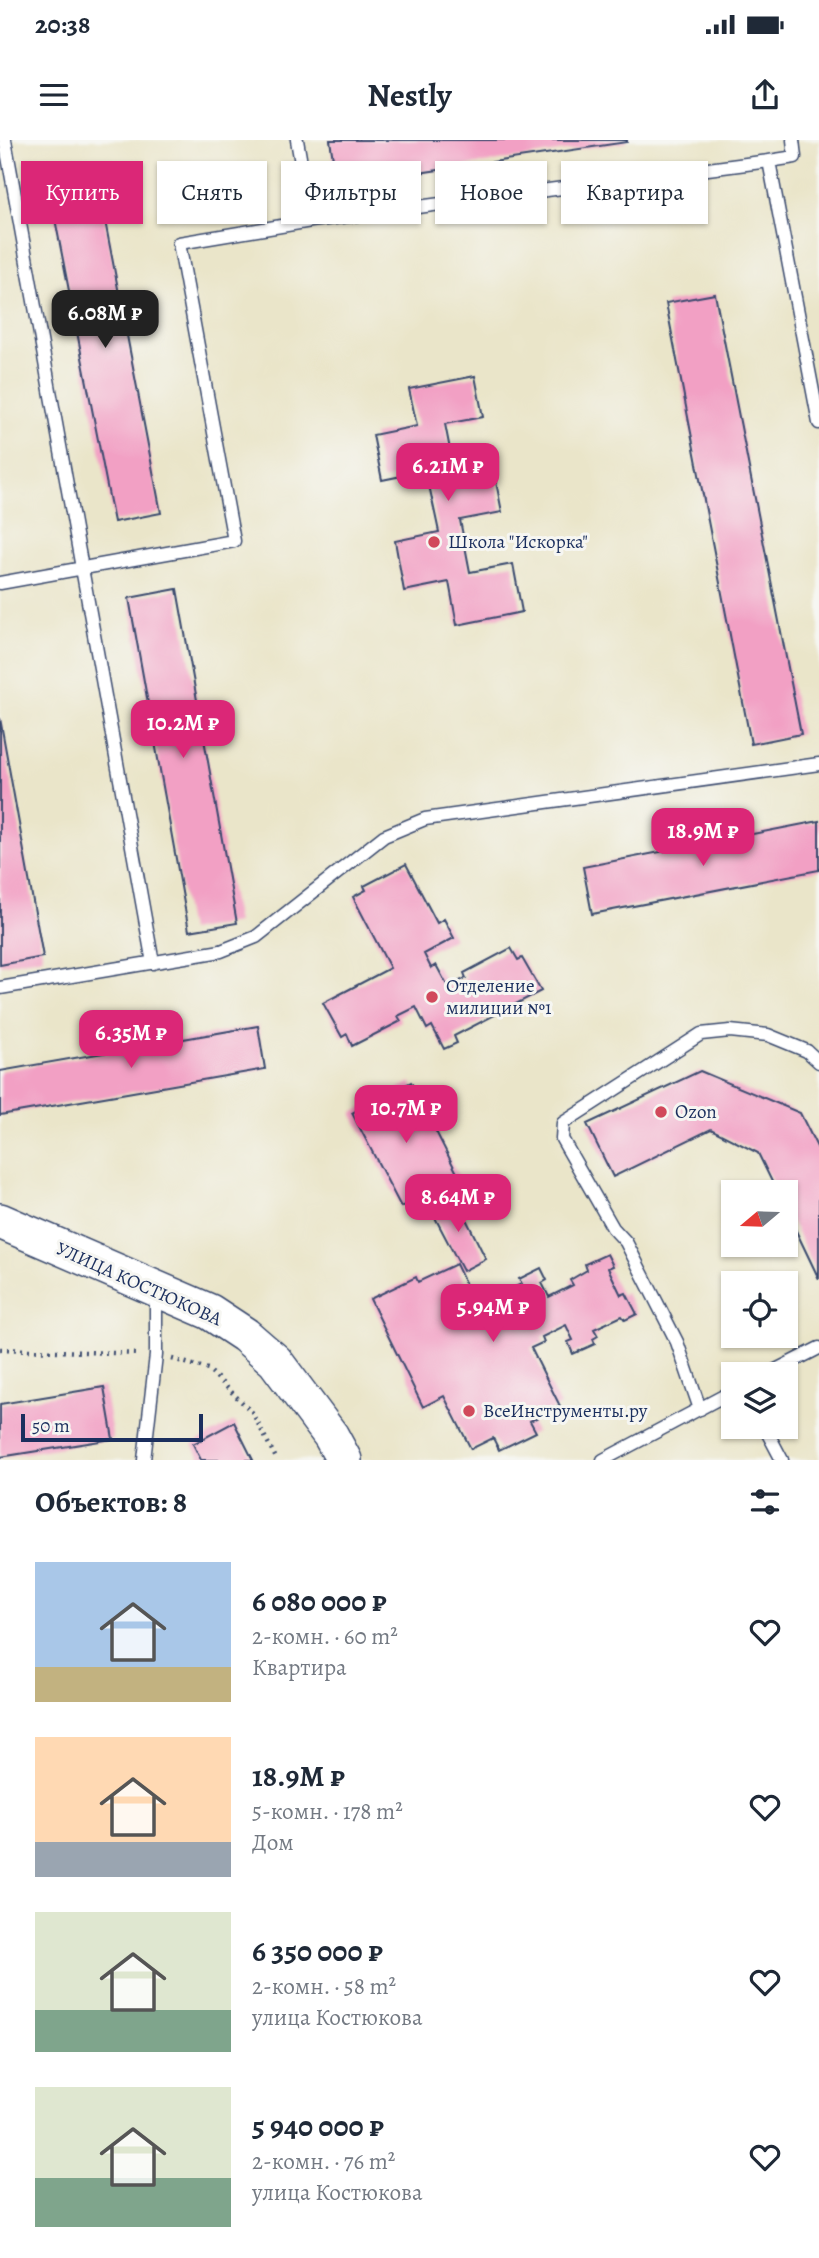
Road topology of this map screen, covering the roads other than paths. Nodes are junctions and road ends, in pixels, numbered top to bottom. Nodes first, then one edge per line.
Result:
1 (2, 140) edge
2 (297, 140) edge
3 (793, 140) edge
4 (301, 161) edge
5 (769, 161) junction
6 (421, 207) edge
7 (293, 224) edge
8 (819, 423) edge
9 (82, 568) junction
10 (0, 583) edge
11 (819, 764) edge
12 (153, 963) junction
13 (0, 988) edge
14 (819, 1062) edge
15 (0, 1222) edge
16 (156, 1288) junction
17 (819, 1348) edge
18 (792, 1362) edge
19 (721, 1397) edge
20 (699, 1409) junction
21 (771, 1439) edge
22 (144, 1460) edge
23 (344, 1460) edge
24 (603, 1460) edge
25 (782, 1460) edge

1 - 9 lane
2 - 4 lane
3 - 5 lane
5 - 6 lane
5 - 8 lane
7 - 9 lane
9 - 10 lane
9 - 12 lane
11 - 12 lane
12 - 13 lane
14 - 20 lane
15 - 16 main road, УЛИЦА КОСТЮКОВА
16 - 22 lane
16 - 23 main road, УЛИЦА КОСТЮКОВА
17 - 18 lane
19 - 20 lane
20 - 24 lane
21 - 25 lane

